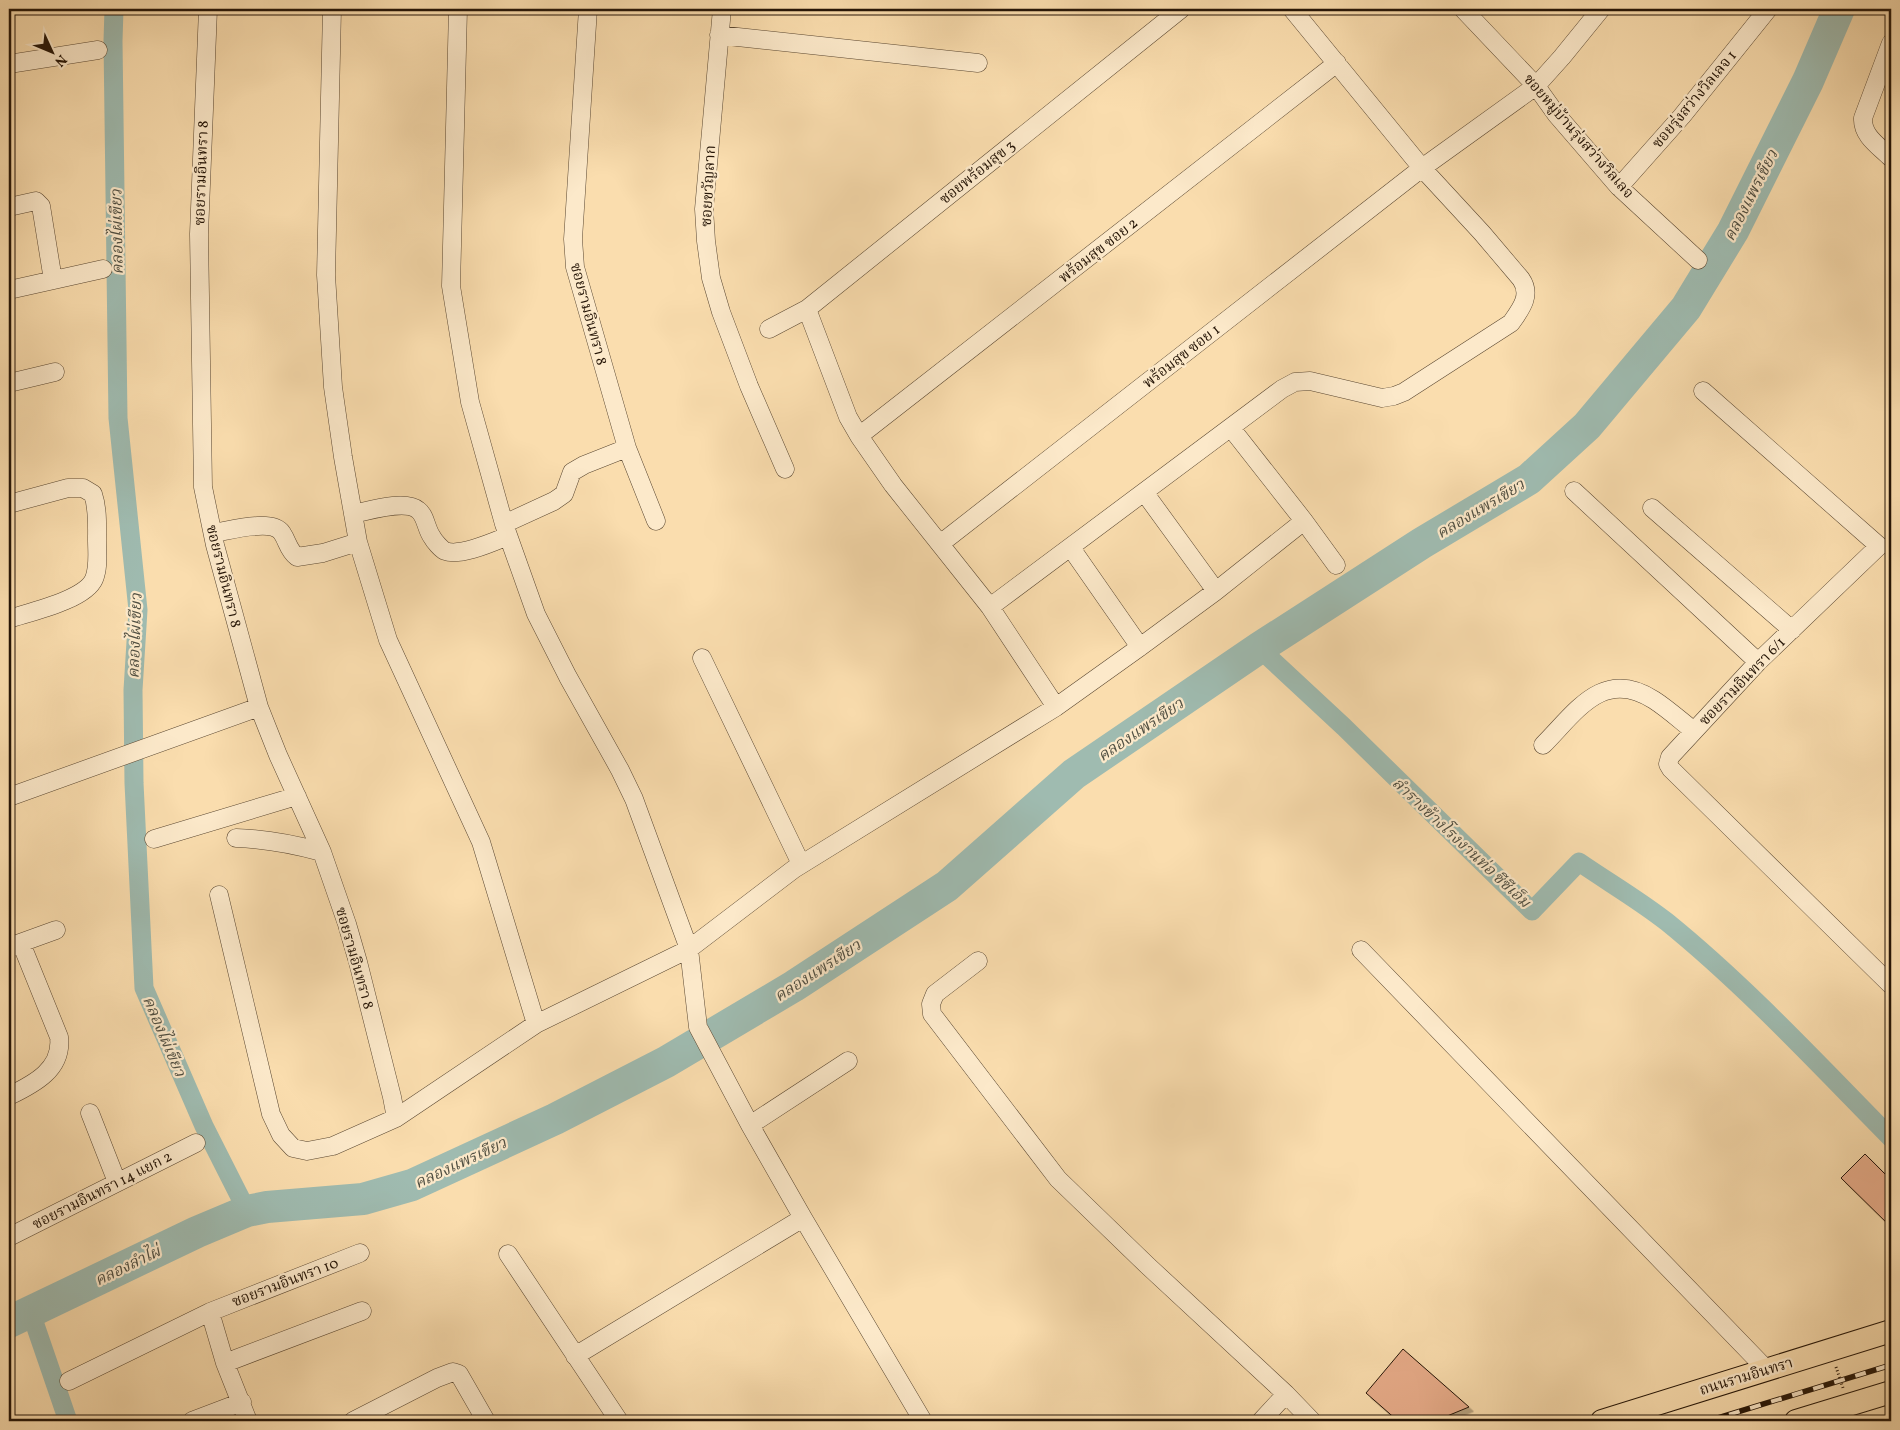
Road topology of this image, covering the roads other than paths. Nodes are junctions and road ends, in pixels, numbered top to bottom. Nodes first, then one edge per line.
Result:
1 (208, 9) edge
2 (332, 9) edge
3 (458, 9) edge
4 (588, 9) edge
5 (722, 9) edge
6 (1181, 9) edge
7 (1292, 9) edge
8 (1463, 9) edge
9 (1601, 9) edge
10 (1768, 9) edge
11 (719, 35) junction
12 (1891, 44) edge
13 (98, 50) dead end
14 (978, 63) dead end
15 (1337, 63) junction
16 (9, 64) edge
17 (1536, 86) junction
18 (1891, 158) edge
19 (1422, 168) junction
20 (1619, 187) junction
21 (9, 207) edge
22 (1698, 260) dead end
23 (103, 269) dead end
24 (53, 280) junction
25 (9, 290) edge
26 (807, 309) junction
27 (769, 329) dead end
28 (55, 372) dead end
29 (9, 383) edge
30 (1703, 390) dead end
31 (1231, 428) junction
32 (859, 436) junction
33 (627, 448) junction
34 (785, 469) dead end
35 (1574, 491) dead end
36 (1144, 492) junction
37 (9, 504) edge
38 (1652, 508) dead end
39 (353, 514) junction
40 (656, 521) dead end
41 (1304, 521) junction
42 (506, 530) junction
43 (213, 533) junction
44 (358, 542) junction
45 (940, 544) junction
46 (1071, 548) junction
47 (1336, 565) dead end
48 (1216, 591) junction
49 (990, 607) junction
50 (9, 619) edge
51 (1792, 630) junction
52 (1140, 648) junction
53 (702, 658) dead end
54 (1758, 662) junction
55 (259, 706) junction
56 (1056, 707) junction
57 (1694, 731) junction
58 (1543, 745) dead end
59 (297, 796) junction
60 (9, 797) edge
61 (236, 838) dead end
62 (154, 839) dead end
63 (322, 852) junction
64 (801, 864) junction
65 (219, 896) dead end
66 (56, 930) dead end
67 (15, 945) edge
68 (689, 949) junction
69 (1360, 950) dead end
70 (978, 962) dead end
71 (1891, 985) edge
72 (536, 1024) junction
73 (848, 1061) dead end
74 (9, 1096) edge
75 (90, 1113) dead end
76 (396, 1118) junction
77 (750, 1125) junction
78 (196, 1143) dead end
79 (117, 1182) junction
80 (803, 1218) junction
81 (9, 1237) edge
82 (360, 1253) dead end
83 (508, 1254) dead end
84 (362, 1311) dead end
85 (210, 1312) junction
86 (1891, 1331) edge
87 (575, 1356) junction
88 (225, 1363) junction
89 (1767, 1370) junction
90 (69, 1381) dead end
91 (1891, 1392) edge
92 (1286, 1394) junction
93 (242, 1402) junction
94 (1837, 1412) edge
95 (192, 1421) edge
96 (248, 1421) edge
97 (353, 1421) edge
98 (486, 1421) edge
99 (619, 1421) edge
100 (923, 1421) edge
101 (1261, 1421) edge
102 (1312, 1421) edge
103 (1602, 1421) edge
104 (1796, 1421) edge

1 - 43 street, ซอยรามอินทรา 8
2 - 39 street
3 - 42 street
4 - 33 street, ซอยรามอินทรา 8
5 - 11 street, ซอยขวัญลาก
6 - 26 street, ซอยพร้อมสุข 3
7 - 15 street
8 - 17 street, ซอยหมู่บ้านรุ่งสว่างวิลเลจ
9 - 17 street, พร้อมสุข ซอย 1
10 - 20 street, ซอยรุ่งสว่างวิลเลจ 1
11 - 14 street
11 - 34 street, ซอยขวัญลาก
12 - 18 street
13 - 16 street
15 - 19 street
15 - 32 street, พร้อมสุข ซอย 2
17 - 19 street, พร้อมสุข ซอย 1
17 - 20 street, ซอยหมู่บ้านรุ่งสว่างวิลเลจ
19 - 31 street
19 - 45 street, พร้อมสุข ซอย 1
20 - 22 street, ซอยหมู่บ้านรุ่งสว่างวิลเลจ
21 - 24 street
23 - 24 street
24 - 25 street
26 - 27 street, ซอยพร้อมสุข 3
26 - 32 street
28 - 29 street
30 - 51 street, ซอยรามอินทรา 6/1
31 - 36 street
31 - 41 street
32 - 45 street
33 - 40 street, ซอยรามอินทรา 8
33 - 42 street
35 - 54 street
36 - 46 street
36 - 48 street
37 - 50 street
38 - 51 street
39 - 42 street
39 - 44 street
41 - 47 street
41 - 48 street
42 - 68 street
43 - 44 street
43 - 55 street, ซอยรามอินทรา 8
44 - 72 street
45 - 49 street
46 - 49 street
46 - 52 street
48 - 52 street
49 - 56 street
51 - 54 street, ซอยรามอินทรา 6/1
52 - 56 street
53 - 64 street
54 - 57 street, ซอยรามอินทรา 6/1
55 - 59 street, ซอยรามอินทรา 8
55 - 60 street
56 - 64 street
57 - 58 street
57 - 71 street, ซอยรามอินทรา 6/1
59 - 62 street
59 - 63 street, ซอยรามอินทรา 8
61 - 63 street
63 - 76 street, ซอยรามอินทรา 8
64 - 68 street
65 - 76 street
66 - 67 street
67 - 74 street
68 - 72 street
68 - 77 street
69 - 89 street
70 - 92 street
72 - 76 street
73 - 77 street
75 - 79 street
77 - 80 street
78 - 79 street, ซอยรามอินทรา 14 แยก 2
79 - 81 street, ซอยรามอินทรา 14 แยก 2
80 - 87 street
80 - 100 street
82 - 85 street, ซอยรามอินทรา 10
83 - 87 street
84 - 88 street
85 - 88 street
85 - 90 street, ซอยรามอินทรา 10
86 - 89 main road, ถนนรามอินทรา
87 - 99 street
88 - 93 street
89 - 103 main road, ถนนรามอินทรา
91 - 94 main road
92 - 101 street
92 - 102 street
93 - 95 street
93 - 96 street
94 - 104 main road
97 - 98 street

